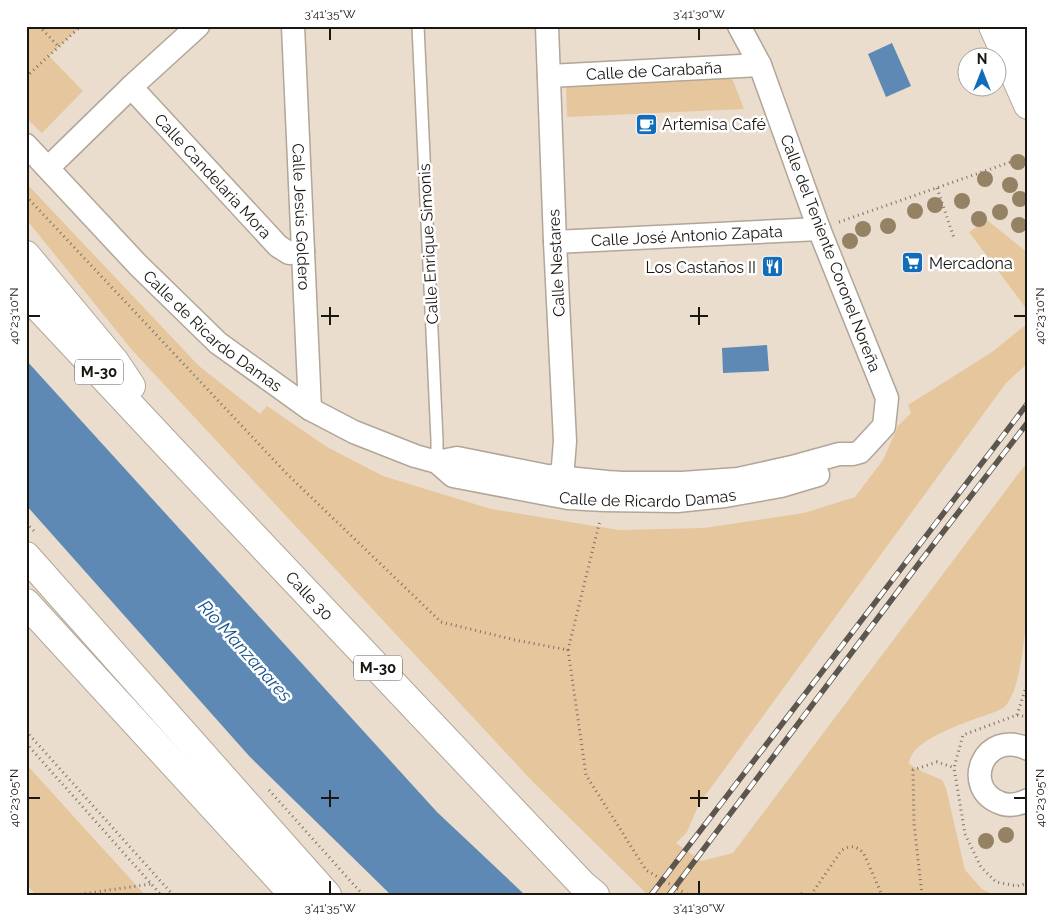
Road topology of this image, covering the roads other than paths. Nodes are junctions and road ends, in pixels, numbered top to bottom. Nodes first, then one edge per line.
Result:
1 (198, 26) edge
2 (293, 26) edge
3 (418, 26) edge
4 (547, 26) edge
5 (739, 26) edge
6 (993, 26) edge
7 (1015, 26) edge
8 (1028, 52) edge
9 (760, 65) junction
10 (549, 76) junction
11 (131, 86) junction
12 (1028, 105) edge
13 (26, 145) edge
14 (48, 168) junction
15 (828, 226) junction
16 (555, 242) junction
17 (303, 252) junction
18 (26, 255) edge
19 (26, 294) edge
20 (887, 398) joint
21 (310, 409) junction
22 (172, 450) junction
23 (437, 462) junction
24 (551, 485) junction
25 (26, 556) edge
26 (26, 602) edge
27 (1028, 749) edge
28 (1028, 800) edge
29 (589, 892) edge
30 (294, 895) edge
31 (328, 895) edge

1 - 11 street
2 - 17 street, Calle Jesús Goldero
3 - 23 lane, Calle Enrique Simonis
4 - 10 street, Calle Nestares
5 - 9 street, Calle del Teniente Coronel Noreña
6 - 12 main road
7 - 8 main road
9 - 10 street, Calle de Carabaña
9 - 15 street, Calle del Teniente Coronel Noreña
10 - 16 street, Calle Nestares
11 - 14 street
11 - 17 street, Calle Candelaria Mora
13 - 14 street, Calle de Ricardo Damas
14 - 21 street, Calle de Ricardo Damas
15 - 16 street, Calle José Antonio Zapata
15 - 20 street, Calle del Teniente Coronel Noreña
16 - 24 street, Calle Nestares
17 - 21 street, Calle Jesús Goldero
18 - 22 main road
19 - 22 main road, Calle 30 / M-30
20 - 24 street, Calle de Ricardo Damas
21 - 23 street, Calle de Ricardo Damas
22 - 29 main road, Calle 30 / M-30
23 - 24 street, Calle de Ricardo Damas
25 - 31 main road
26 - 30 main road
27 - 28 street

